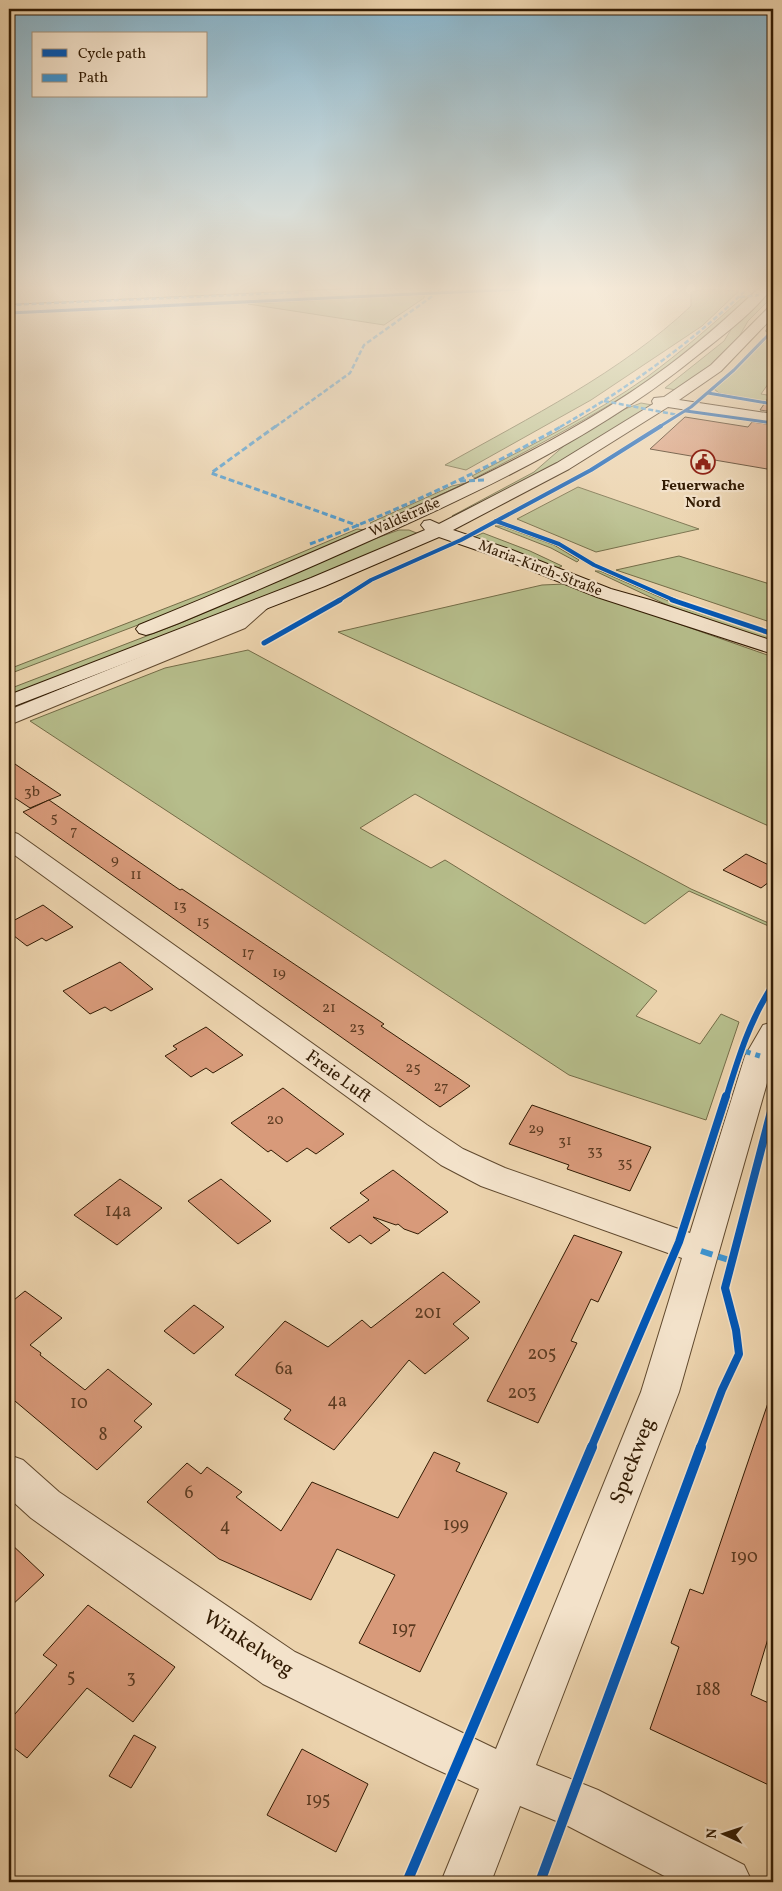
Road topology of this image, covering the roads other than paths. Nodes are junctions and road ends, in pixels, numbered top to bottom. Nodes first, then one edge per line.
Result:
1 (662, 377) edge
2 (703, 377) edge
3 (639, 394) junction
4 (672, 399) junction
5 (773, 413) edge
6 (773, 419) edge
7 (414, 514) junction
8 (461, 520) junction
9 (438, 531) junction
10 (262, 604) junction
11 (643, 604) junction
12 (115, 641) dead end
13 (773, 648) edge
14 (9, 702) edge
15 (9, 718) edge
16 (9, 839) edge
17 (769, 1050) edge
18 (702, 1251) junction
19 (9, 1473) edge
20 (508, 1778) junction
21 (466, 1882) edge
22 (727, 1882) edge

1 - 3 main road, Waldstraße
2 - 4 main road, Waldstraße
3 - 4 main road
3 - 7 main road, Waldstraße
4 - 5 main road
4 - 6 main road
4 - 8 main road, Waldstraße
7 - 8 main road, Maria-Kirch-Straße
7 - 9 main road, Maria-Kirch-Straße
7 - 12 main road, Waldstraße
8 - 9 main road, Waldstraße
8 - 11 main road, Maria-Kirch-Straße
9 - 10 main road, Waldstraße
9 - 11 main road, Maria-Kirch-Straße
10 - 14 main road, Waldstraße
10 - 15 main road, Waldstraße
11 - 13 main road, Maria-Kirch-Straße
16 - 18 main road, Freie Luft
17 - 18 main road, Speckweg
18 - 20 main road, Speckweg
19 - 20 main road, Winkelweg
20 - 21 main road, Speckweg
20 - 22 main road, Winkelweg

